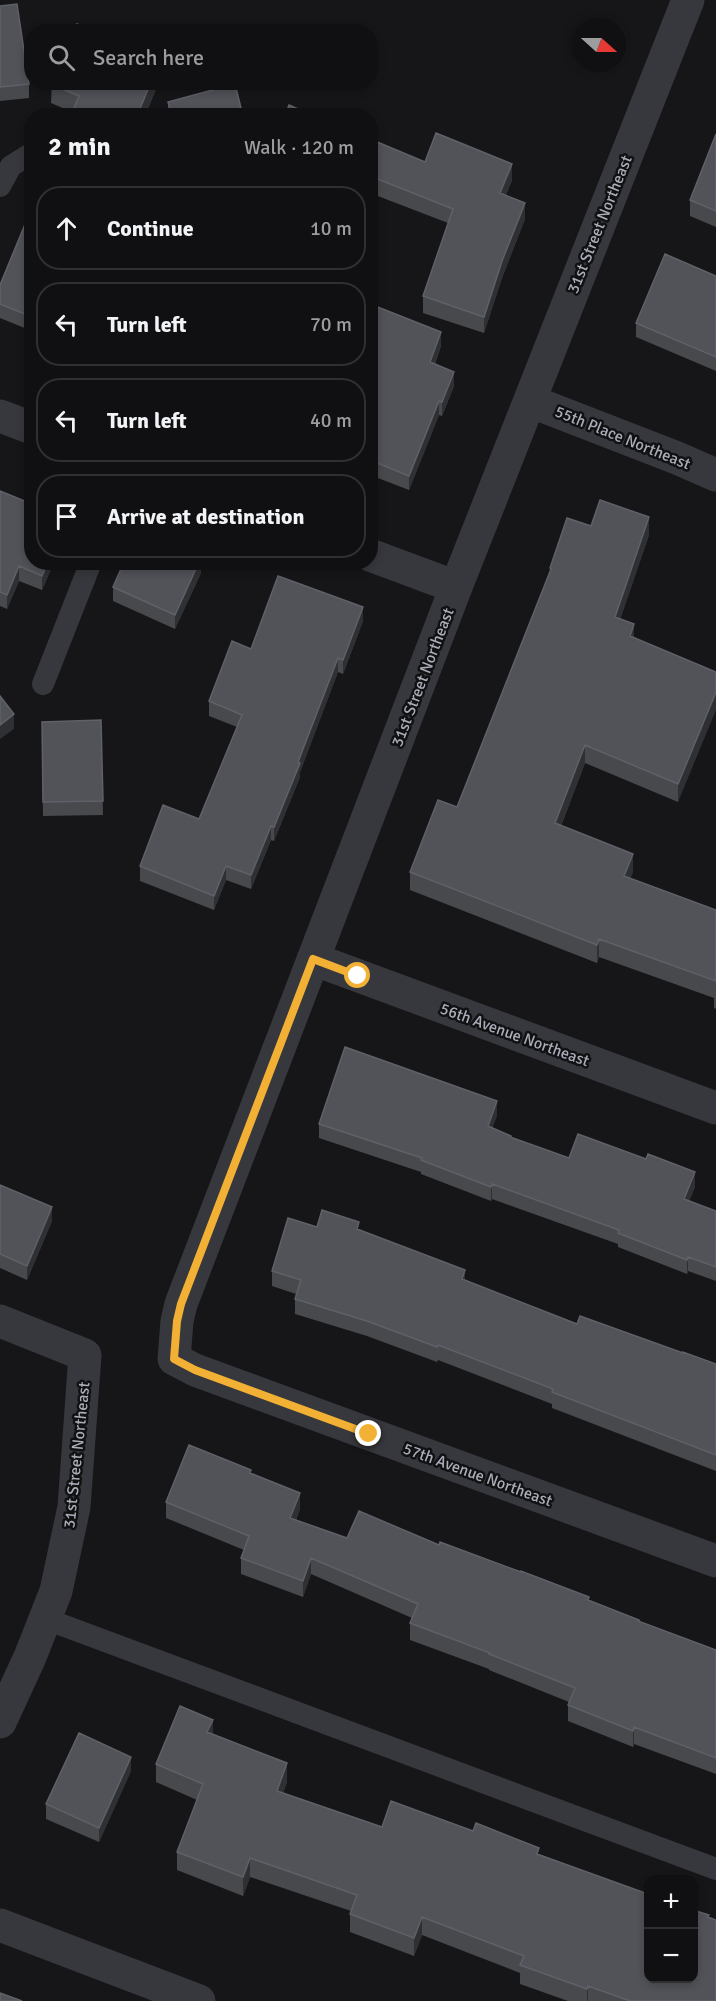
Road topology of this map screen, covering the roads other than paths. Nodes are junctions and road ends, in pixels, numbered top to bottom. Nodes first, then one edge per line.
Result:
1 (688, 0) edge
2 (24, 158) edge
3 (0, 186) edge
4 (530, 400) junction
5 (0, 416) edge
6 (24, 425) edge
7 (716, 476) edge
8 (378, 558) edge
9 (88, 570) edge
10 (456, 587) junction
11 (43, 684) dead end
12 (313, 959) junction
13 (716, 1108) edge
14 (0, 1321) edge
15 (174, 1359) joint
16 (716, 1561) edge
17 (46, 1619) junction
18 (0, 1722) edge
19 (716, 1869) edge
20 (0, 1925) edge
21 (199, 2001) edge

1 - 4 street, 31st Street Northeast
2 - 3 lane
4 - 7 street, 55th Place Northeast
4 - 10 street, 31st Street Northeast
5 - 6 street
8 - 10 street
9 - 11 lane
10 - 12 street, 31st Street Northeast
12 - 13 street, 56th Avenue Northeast
12 - 15 street, 31st Street Northeast
14 - 17 street, 31st Street Northeast
15 - 16 street, 57th Avenue Northeast
17 - 18 street, 31st Street Northeast
17 - 19 lane
20 - 21 street

